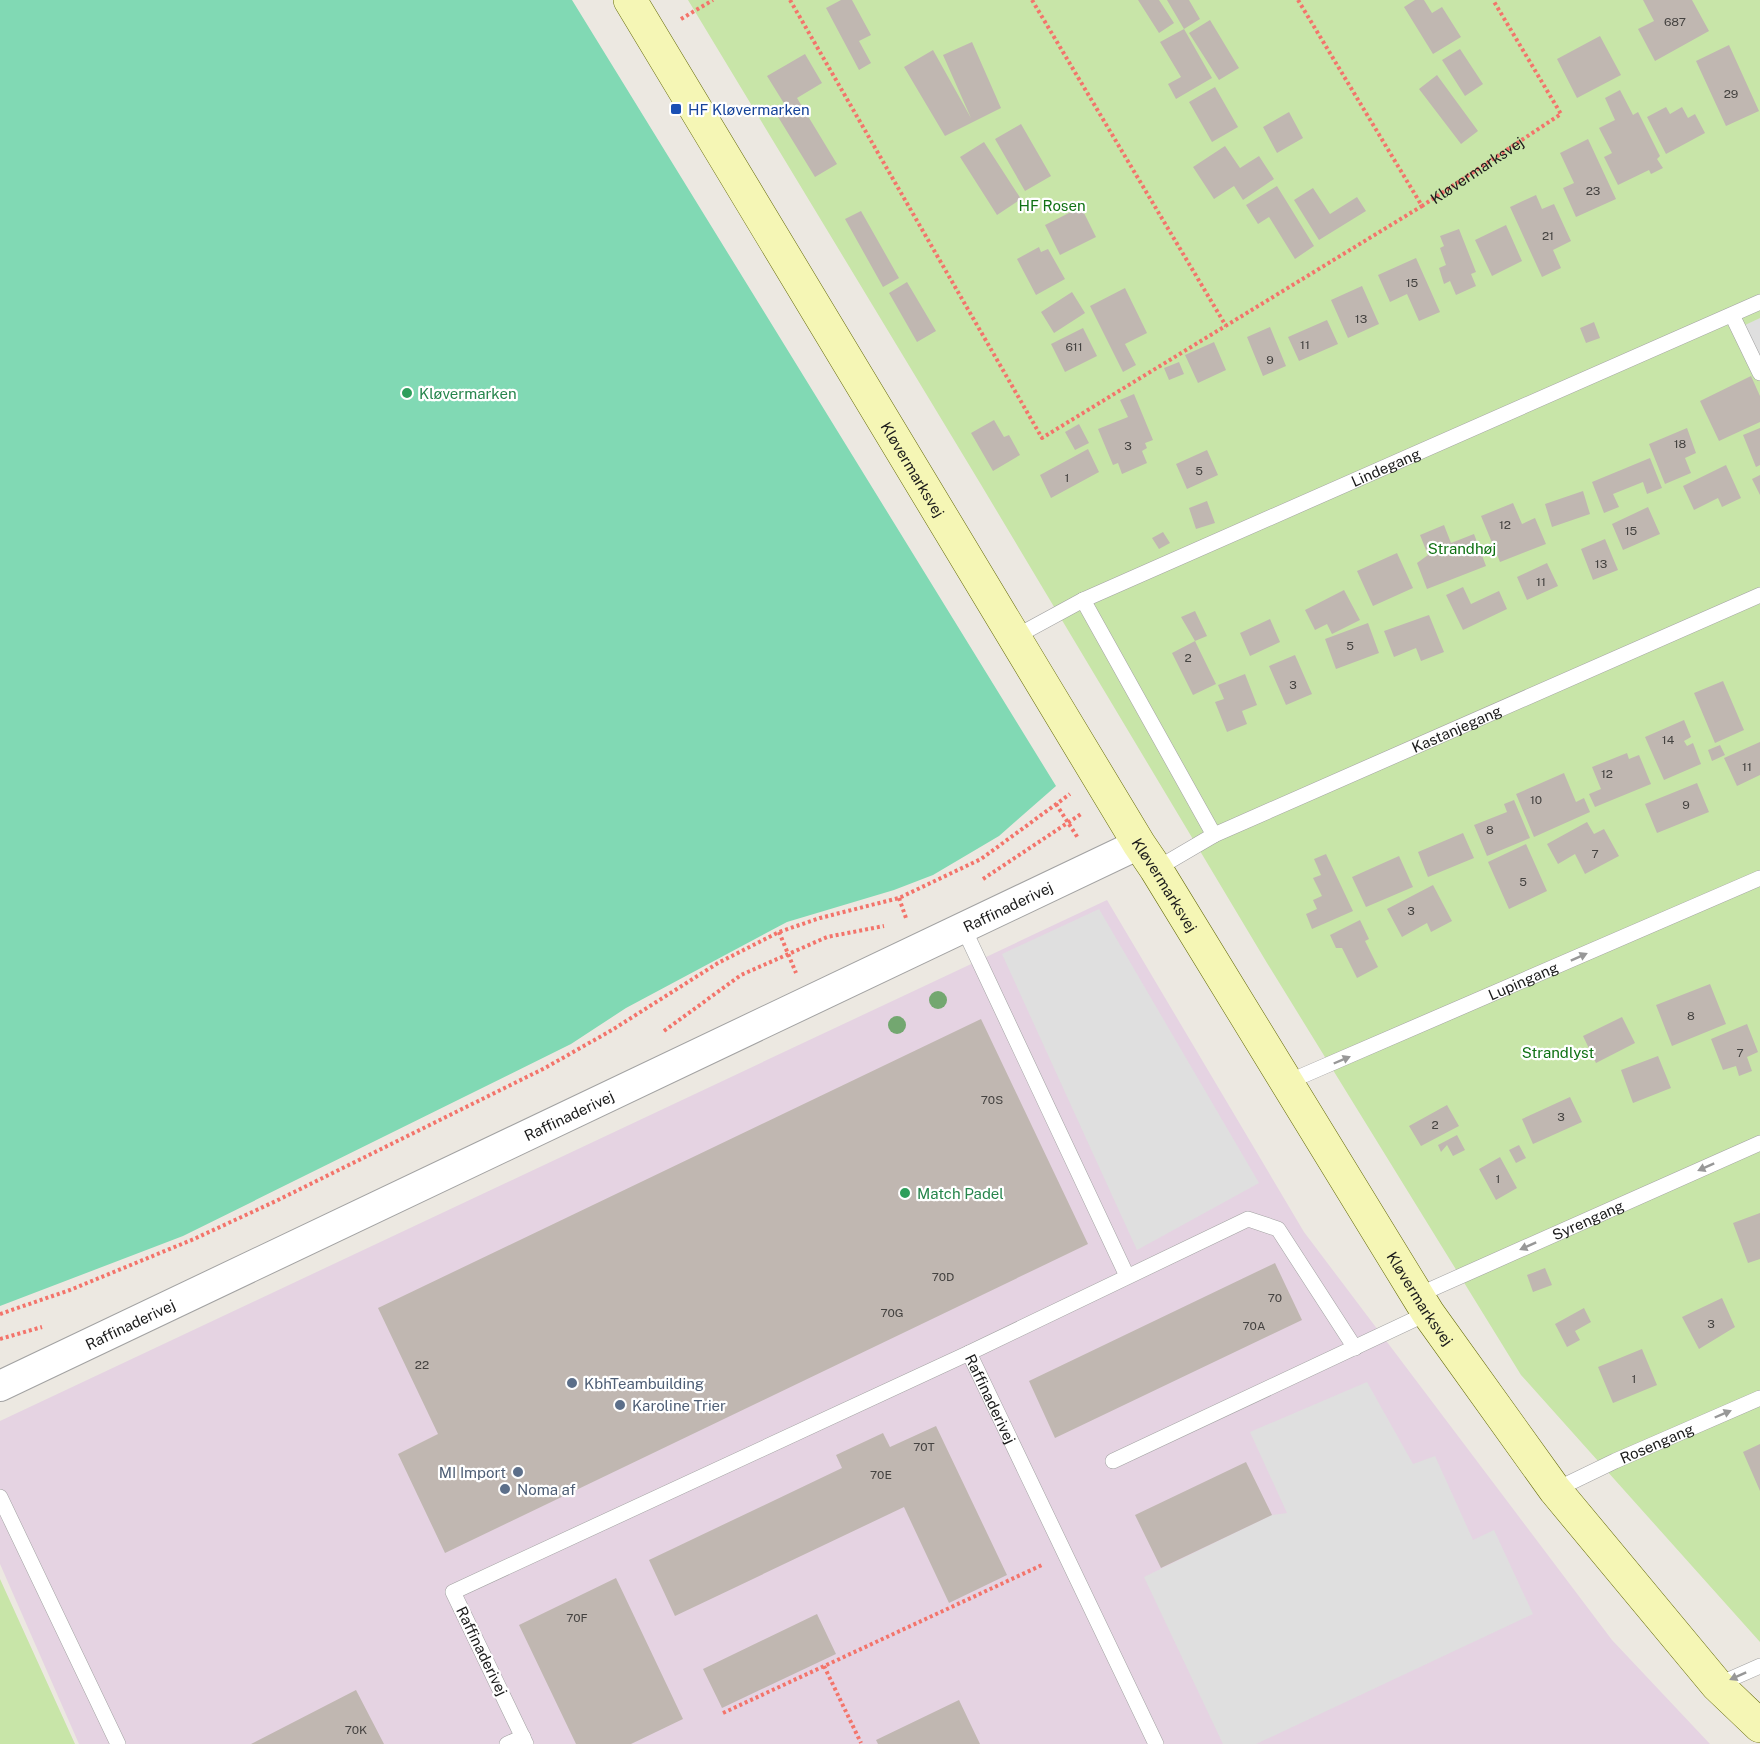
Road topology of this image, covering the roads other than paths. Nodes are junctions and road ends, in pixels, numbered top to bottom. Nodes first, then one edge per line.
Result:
1 (630, 0) edge
2 (1760, 302) edge
3 (1732, 315) junction
4 (1760, 373) edge
5 (1760, 595) edge
6 (1083, 600) junction
7 (1015, 638) junction
8 (1214, 835) junction
9 (1148, 856) junction
10 (1760, 878) edge
11 (963, 927) junction
12 (1288, 1082) junction
13 (1760, 1143) edge
14 (1127, 1276) junction
15 (1422, 1304) junction
16 (1355, 1347) junction
17 (969, 1353) junction
18 (0, 1386) edge
19 (1760, 1398) edge
20 (1113, 1461) dead end
21 (1555, 1490) junction
22 (0, 1497) edge
23 (1760, 1666) edge
24 (1717, 1685) junction
25 (1760, 1726) edge
26 (524, 1741) edge
27 (118, 1744) edge
28 (507, 1744) edge
29 (1156, 1744) edge

1 - 7 street, Kløvermarksvej
2 - 3 lane, Lindegang
3 - 4 lane
3 - 6 lane, Lindegang
5 - 8 lane, Kastanjegang
6 - 7 lane, Lindegang
6 - 8 lane
7 - 9 street, Kløvermarksvej
8 - 9 lane, Kastanjegang
9 - 11 street, Raffinaderivej
9 - 12 street, Kløvermarksvej
12 -> 10 lane, Lupingang
11 - 14 lane
11 - 18 street, Raffinaderivej
12 - 15 street, Kløvermarksvej
13 -> 15 lane, Syrengang
14 - 16 lane
14 - 17 lane
15 - 16 lane, Syrengang
15 - 21 street, Kløvermarksvej
16 - 20 lane, Syrengang
17 - 26 lane, Raffinaderivej
17 - 29 lane, Raffinaderivej
21 -> 19 lane, Rosengang
21 - 24 street, Kløvermarksvej
22 - 27 lane
23 -> 24 lane
24 - 25 street, Kløvermarksvej
26 - 28 lane, Raffinaderivej

